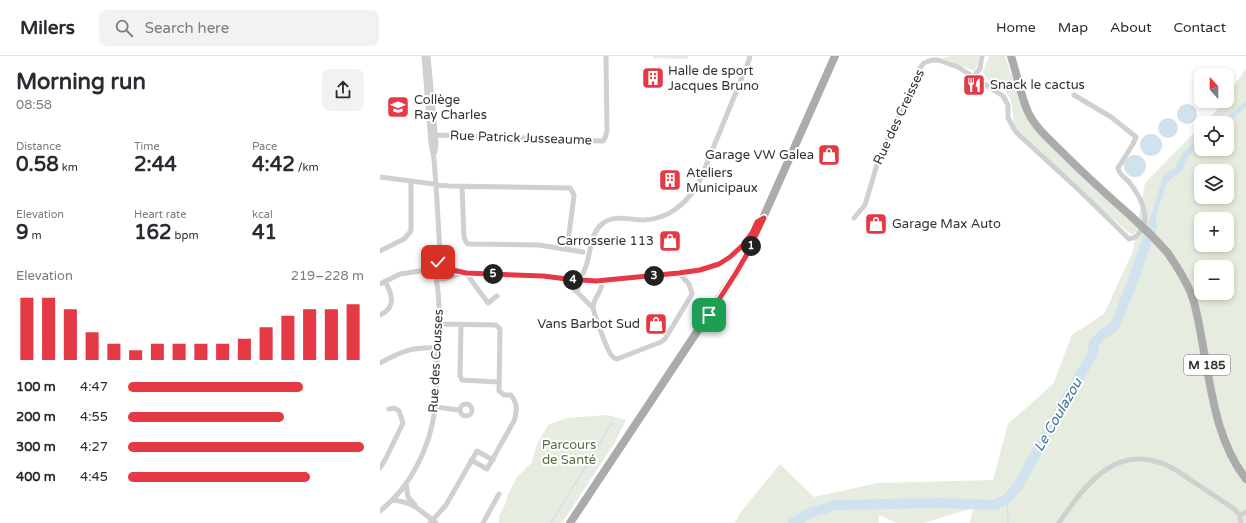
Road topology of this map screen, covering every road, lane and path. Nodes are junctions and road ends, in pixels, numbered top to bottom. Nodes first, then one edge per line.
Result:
1 (424, 56) edge
2 (428, 56) edge
3 (606, 56) edge
4 (750, 56) edge
5 (834, 56) edge
6 (982, 56) edge
7 (1011, 56) edge
8 (974, 77) junction
9 (1074, 95) dead end
10 (435, 135) junction
11 (434, 159) junction
12 (380, 177) edge
13 (411, 181) junction
14 (436, 185) junction
15 (462, 187) junction
16 (764, 218) junction
17 (854, 218) dead end
18 (567, 249) junction
19 (380, 251) edge
20 (440, 252) junction
21 (583, 252) dead end
22 (436, 266) junction
23 (447, 267) junction
24 (420, 271) junction
25 (466, 273) junction
26 (679, 273) junction
27 (435, 277) junction
28 (562, 278) junction
29 (444, 279) junction
30 (580, 280) junction
31 (386, 281) junction
32 (602, 281) junction
33 (380, 284) edge
34 (439, 291) junction
35 (577, 292) junction
36 (497, 296) dead end
37 (593, 308) junction
38 (380, 315) edge
39 (439, 324) junction
40 (461, 325) junction
41 (438, 348) junction
42 (380, 363) edge
43 (499, 382) junction
44 (436, 407) junction
45 (389, 409) dead end
46 (459, 410) dead end
47 (472, 460) junction
48 (493, 460) junction
49 (380, 468) edge
50 (1246, 479) edge
51 (406, 484) junction
52 (499, 494) dead end
53 (393, 500) junction
54 (415, 506) junction
55 (380, 511) edge
56 (1246, 512) edge
57 (1240, 515) junction
58 (433, 522) edge
59 (483, 523) edge
60 (570, 523) edge
61 (1059, 523) edge
62 (1241, 523) edge

1 - 11 street
2 - 10 street
3 - 10 street, Rue Patrick Jusseaume
4 - 30 street
5 - 16 main road
6 - 8 street
7 - 50 main road, M 185, bridge
8 - 9 street
8 - 17 street, Rue des Creisses
10 - 11 street
11 - 14 street
12 - 13 street
13 - 14 street
13 - 19 street
14 - 15 street
14 - 20 street
15 - 18 street
15 - 18 street
16 - 26 street
16 - 60 main road
18 - 21 street
20 - 22 street
20 - 23 street
22 - 23 street
22 - 24 street
22 - 27 street
23 - 25 street
23 - 29 street
24 - 27 street
24 - 31 street
25 - 28 street
25 - 29 street
25 - 36 street
26 - 32 street
26 - 37 street
27 - 29 street
27 - 34 street, Rue des Cousses
28 - 30 street
28 - 35 street
29 - 34 street, Rue des Cousses
30 - 32 street
30 - 35 street
31 - 33 street
31 - 38 street
32 - 37 street
34 - 39 street, Rue des Cousses
35 - 37 street
39 - 40 street
39 - 41 street, Rue des Cousses
40 - 43 street
40 - 43 street
41 - 42 street
41 - 44 street, Rue des Cousses
43 - 48 street
44 - 46 street
44 - 51 street, Rue des Cousses
45 - 49 street
47 - 48 street
47 - 48 street
47 - 58 street
51 - 53 street, Rue des Cousses
51 - 54 street
52 - 59 street
53 - 54 street
53 - 55 street, Rue des Cousses
54 - 58 street
56 - 57 street
57 - 61 street
57 - 62 street

